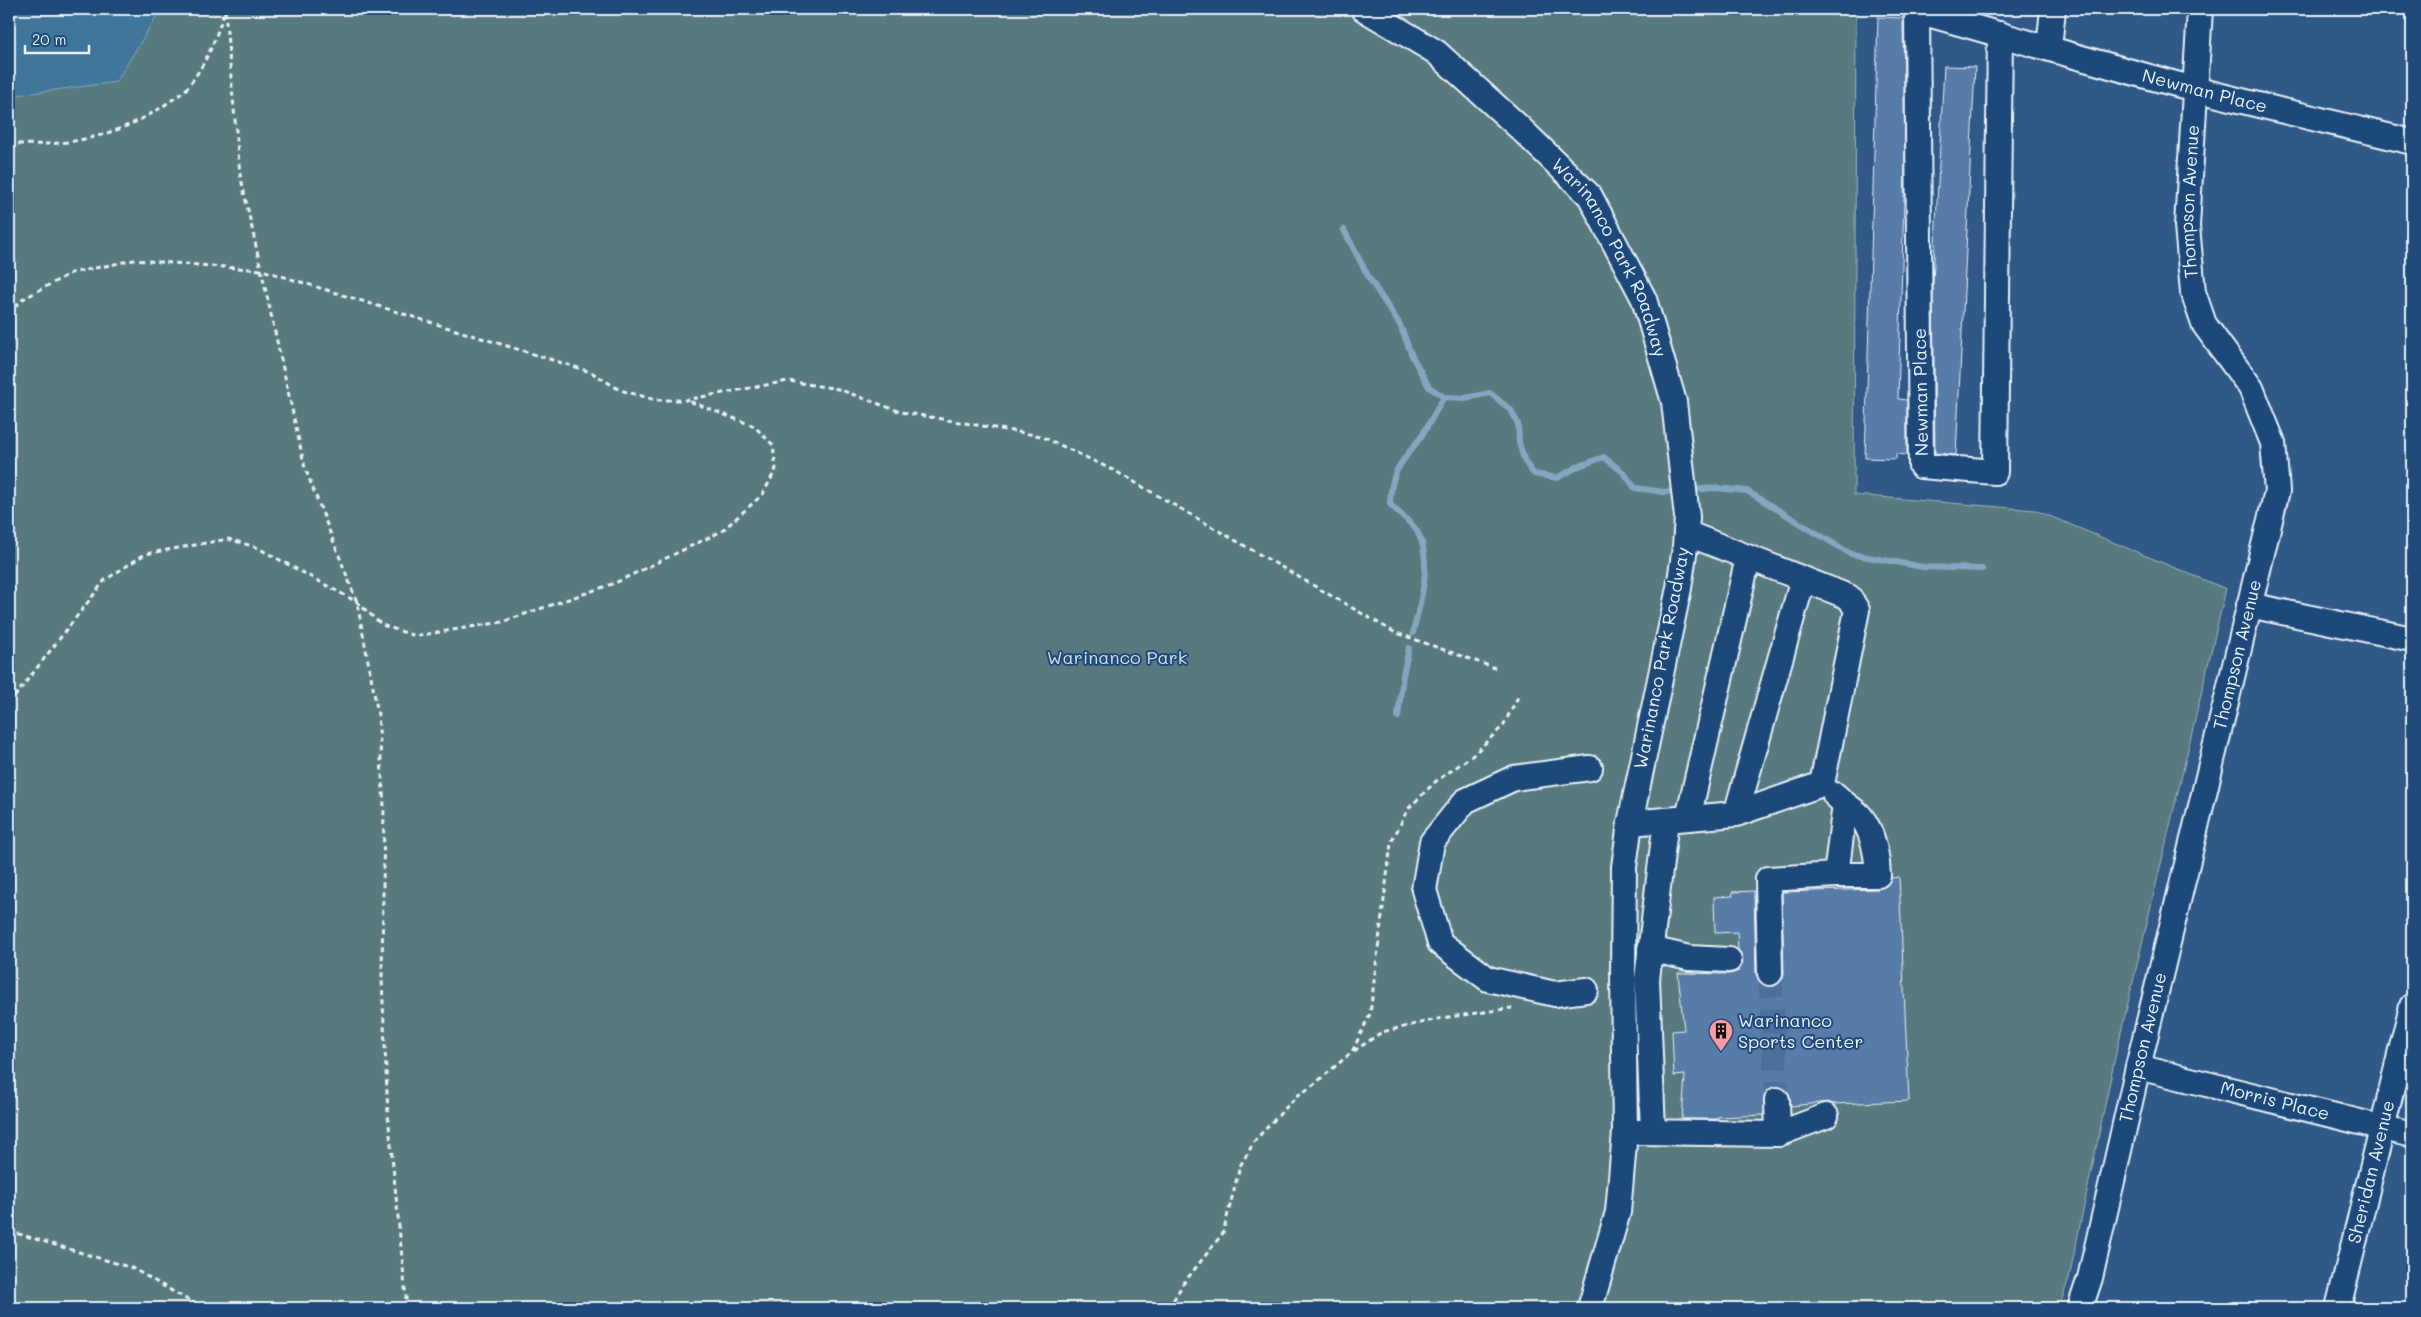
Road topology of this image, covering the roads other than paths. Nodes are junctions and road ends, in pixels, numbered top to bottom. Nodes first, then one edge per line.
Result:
1 (1364, 9) edge
2 (2053, 9) edge
3 (2200, 9) edge
4 (2000, 34) junction
5 (2049, 48) junction
6 (2195, 89) junction
7 (2412, 142) edge
8 (1686, 525) junction
9 (1748, 558) junction
10 (1803, 579) junction
11 (2249, 605) junction
12 (2412, 639) edge
13 (1590, 768) dead end
14 (1822, 784) junction
15 (1845, 804) junction
16 (1736, 814) junction
17 (1677, 819) junction
18 (1630, 823) junction
19 (1836, 875) junction
20 (1650, 949) junction
21 (1729, 960) dead end
22 (1770, 973) tunnel mouth
23 (1586, 990) dead end
24 (2412, 1006) edge
25 (2138, 1067) junction
26 (1777, 1100) tunnel mouth
27 (1826, 1116) dead end
28 (2382, 1128) junction
29 (1626, 1132) junction
30 (1653, 1132) junction
31 (1778, 1134) junction
32 (2412, 1136) edge
33 (1590, 1308) edge
34 (2080, 1308) edge
35 (2338, 1308) edge

1 - 8 street, Warinanco Park Roadway
2 - 5 street
3 - 6 street, Thompson Avenue
4 - 4 street, Newman Place
4 - 5 street, Newman Place
5 - 6 street, Newman Place
6 - 7 street, Newman Place
6 - 11 street, Thompson Avenue
8 - 9 street
8 - 18 street, Warinanco Park Roadway
9 - 10 street
9 - 17 street
10 - 14 street
10 - 16 street
11 - 12 street
11 - 25 street, Thompson Avenue
13 - 23 street
14 - 15 street
14 - 16 street
15 - 19 street
15 - 19 street
16 - 17 street
17 - 18 street
17 - 20 street
18 - 29 street, Warinanco Park Roadway
19 - 22 street
20 - 21 street
20 - 30 street
24 - 28 street, Sheridan Avenue
25 - 28 street, Morris Place
25 - 34 street, Thompson Avenue
26 - 31 street
27 - 31 street
28 - 32 street, Morris Place
28 - 35 street, Sheridan Avenue
29 - 30 street
29 - 33 street, Warinanco Park Roadway
30 - 31 street

